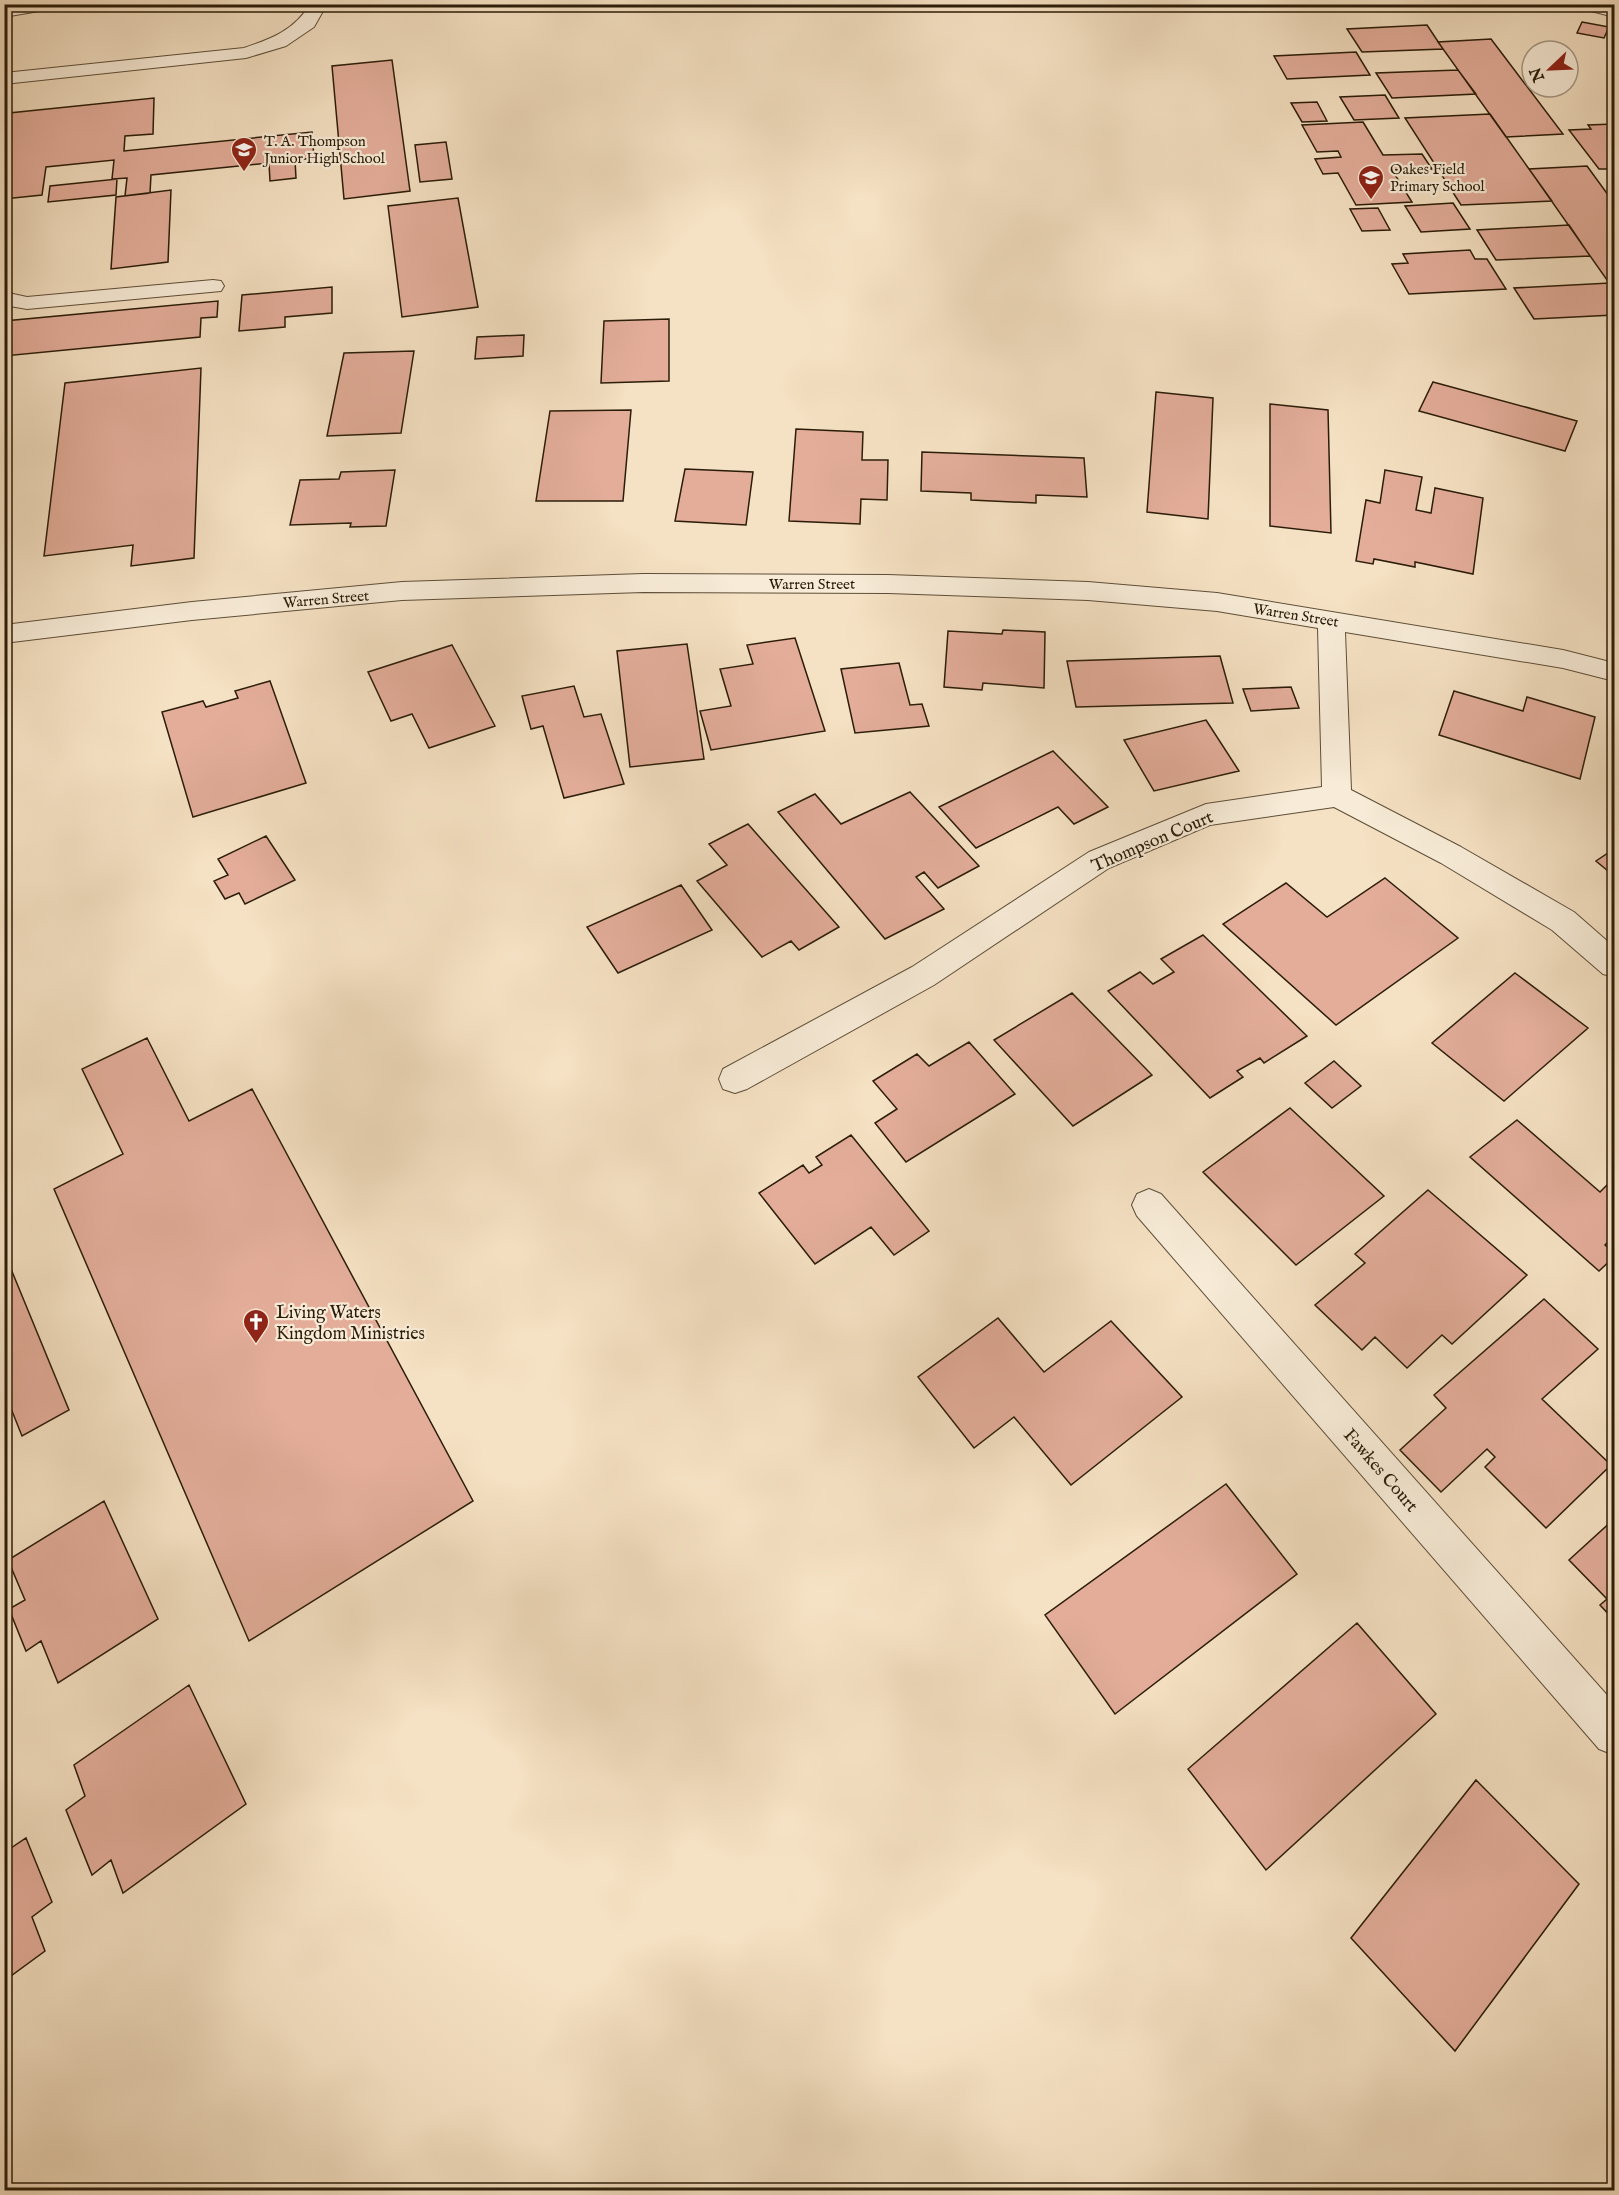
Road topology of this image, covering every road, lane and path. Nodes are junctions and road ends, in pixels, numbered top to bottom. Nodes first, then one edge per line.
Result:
1 (51, 4) edge
2 (319, 4) edge
3 (1586, 4) edge
4 (4, 12) edge
5 (1614, 12) edge
6 (4, 79) edge
7 (213, 286) dead end
8 (4, 298) edge
9 (1331, 620) junction
10 (4, 634) edge
11 (1614, 672) edge
12 (1337, 796) junction
13 (1614, 965) edge
14 (735, 1079) dead end
15 (1149, 1205) dead end
16 (1614, 1734) edge

1 - 4 street
2 - 6 street
3 - 5 street
7 - 8 street
9 - 10 street, Warren Street
9 - 11 street, Warren Street
9 - 12 street
12 - 13 street
12 - 14 street, Thompson Court
15 - 16 street, Fawkes Court

